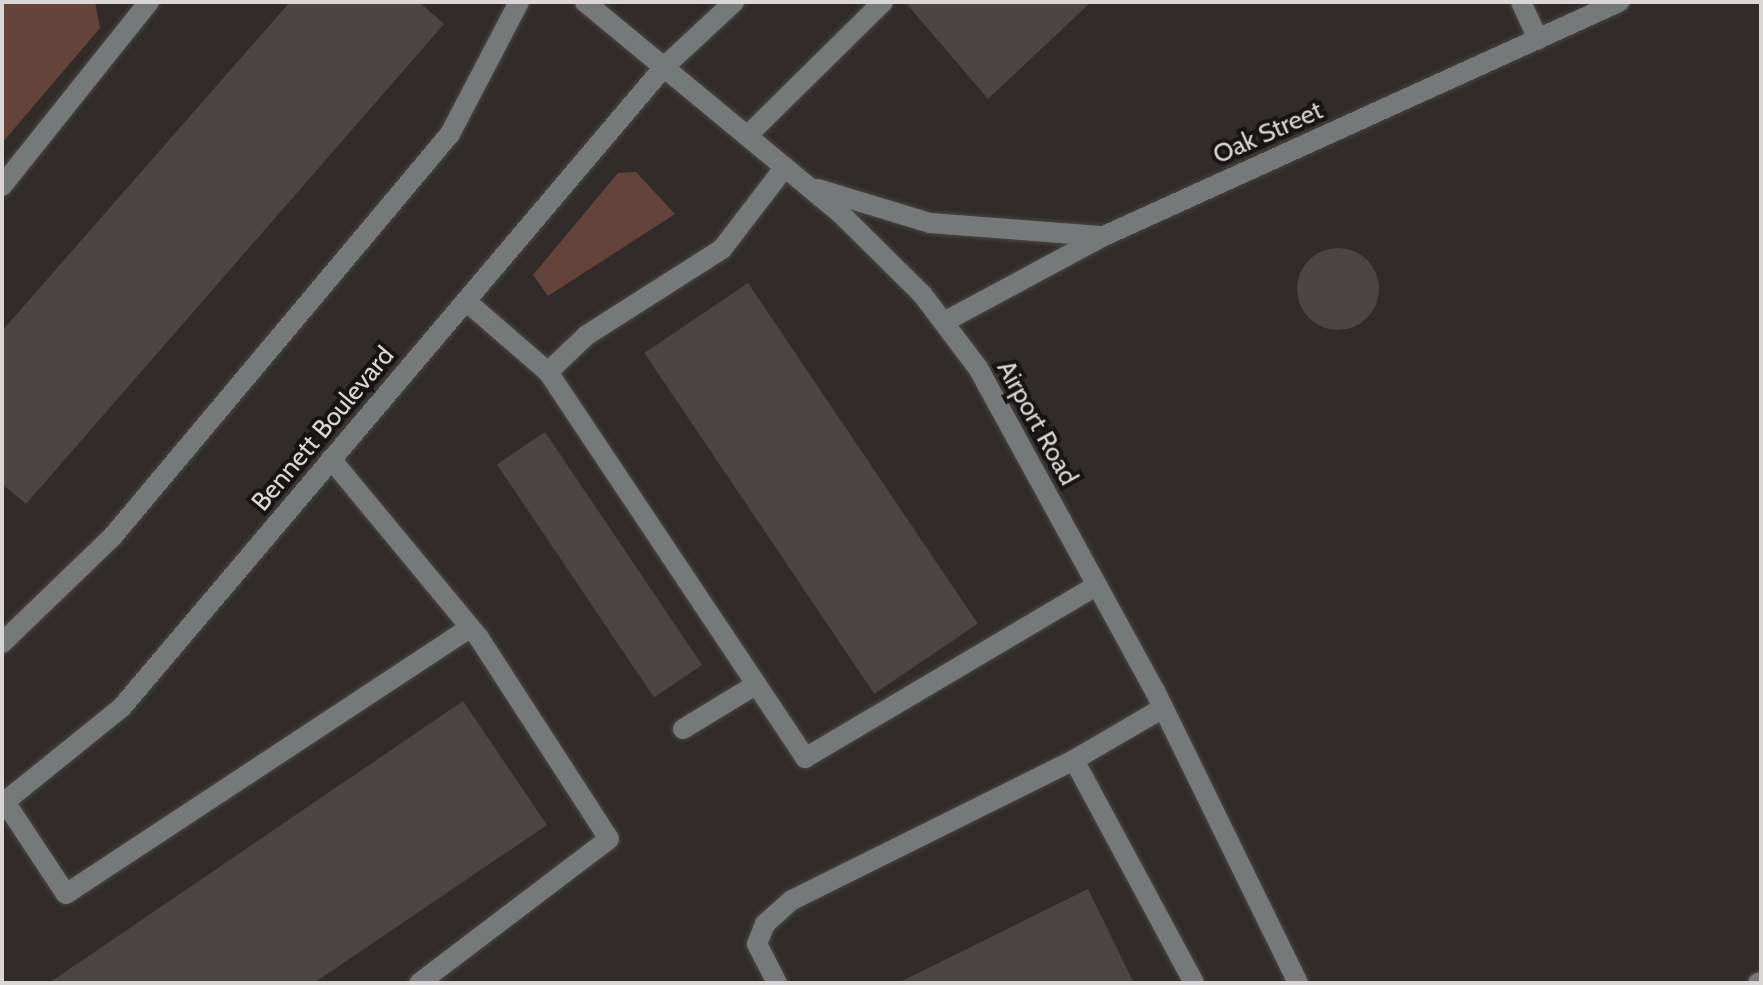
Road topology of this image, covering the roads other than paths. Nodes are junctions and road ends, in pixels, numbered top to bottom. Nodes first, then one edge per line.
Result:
1 (149, 2) edge
2 (519, 2) edge
3 (585, 2) edge
4 (734, 2) edge
5 (883, 2) edge
6 (1521, 2) edge
7 (1619, 2) edge
8 (1538, 39) junction
9 (664, 67) junction
10 (747, 136) junction
11 (785, 167) junction
12 (807, 185) junction
13 (2, 186) edge
14 (1104, 236) junction
15 (466, 301) junction
16 (944, 322) junction
17 (548, 372) junction
18 (331, 459) junction
19 (1097, 585) junction
20 (470, 628) junction
21 (2, 643) edge
22 (752, 687) junction
23 (1163, 708) junction
24 (683, 729) dead end
25 (1074, 760) junction
26 (3, 803) edge
27 (419, 983) edge
28 (777, 983) edge
29 (1194, 983) edge
30 (1298, 983) edge

1 - 13 street
2 - 21 street
3 - 9 street, Airport Road
4 - 9 street, Bennett Boulevard
5 - 10 street
6 - 8 street
7 - 8 street, Oak Street
8 - 14 street, Oak Street
9 - 10 street, Airport Road
9 - 15 street, Bennett Boulevard
10 - 11 street, Airport Road
11 - 12 street, Airport Road
11 - 17 street
12 - 14 street
12 - 16 street, Airport Road
14 - 16 street, Oak Street
15 - 17 street
15 - 18 street, Bennett Boulevard
16 - 19 street, Airport Road
17 - 22 street
18 - 20 street
18 - 26 street, Bennett Boulevard
19 - 22 street
19 - 23 street, Airport Road
20 - 26 street
20 - 27 street
22 - 24 street
23 - 25 street
23 - 30 street, Airport Road
25 - 28 street
25 - 29 street

